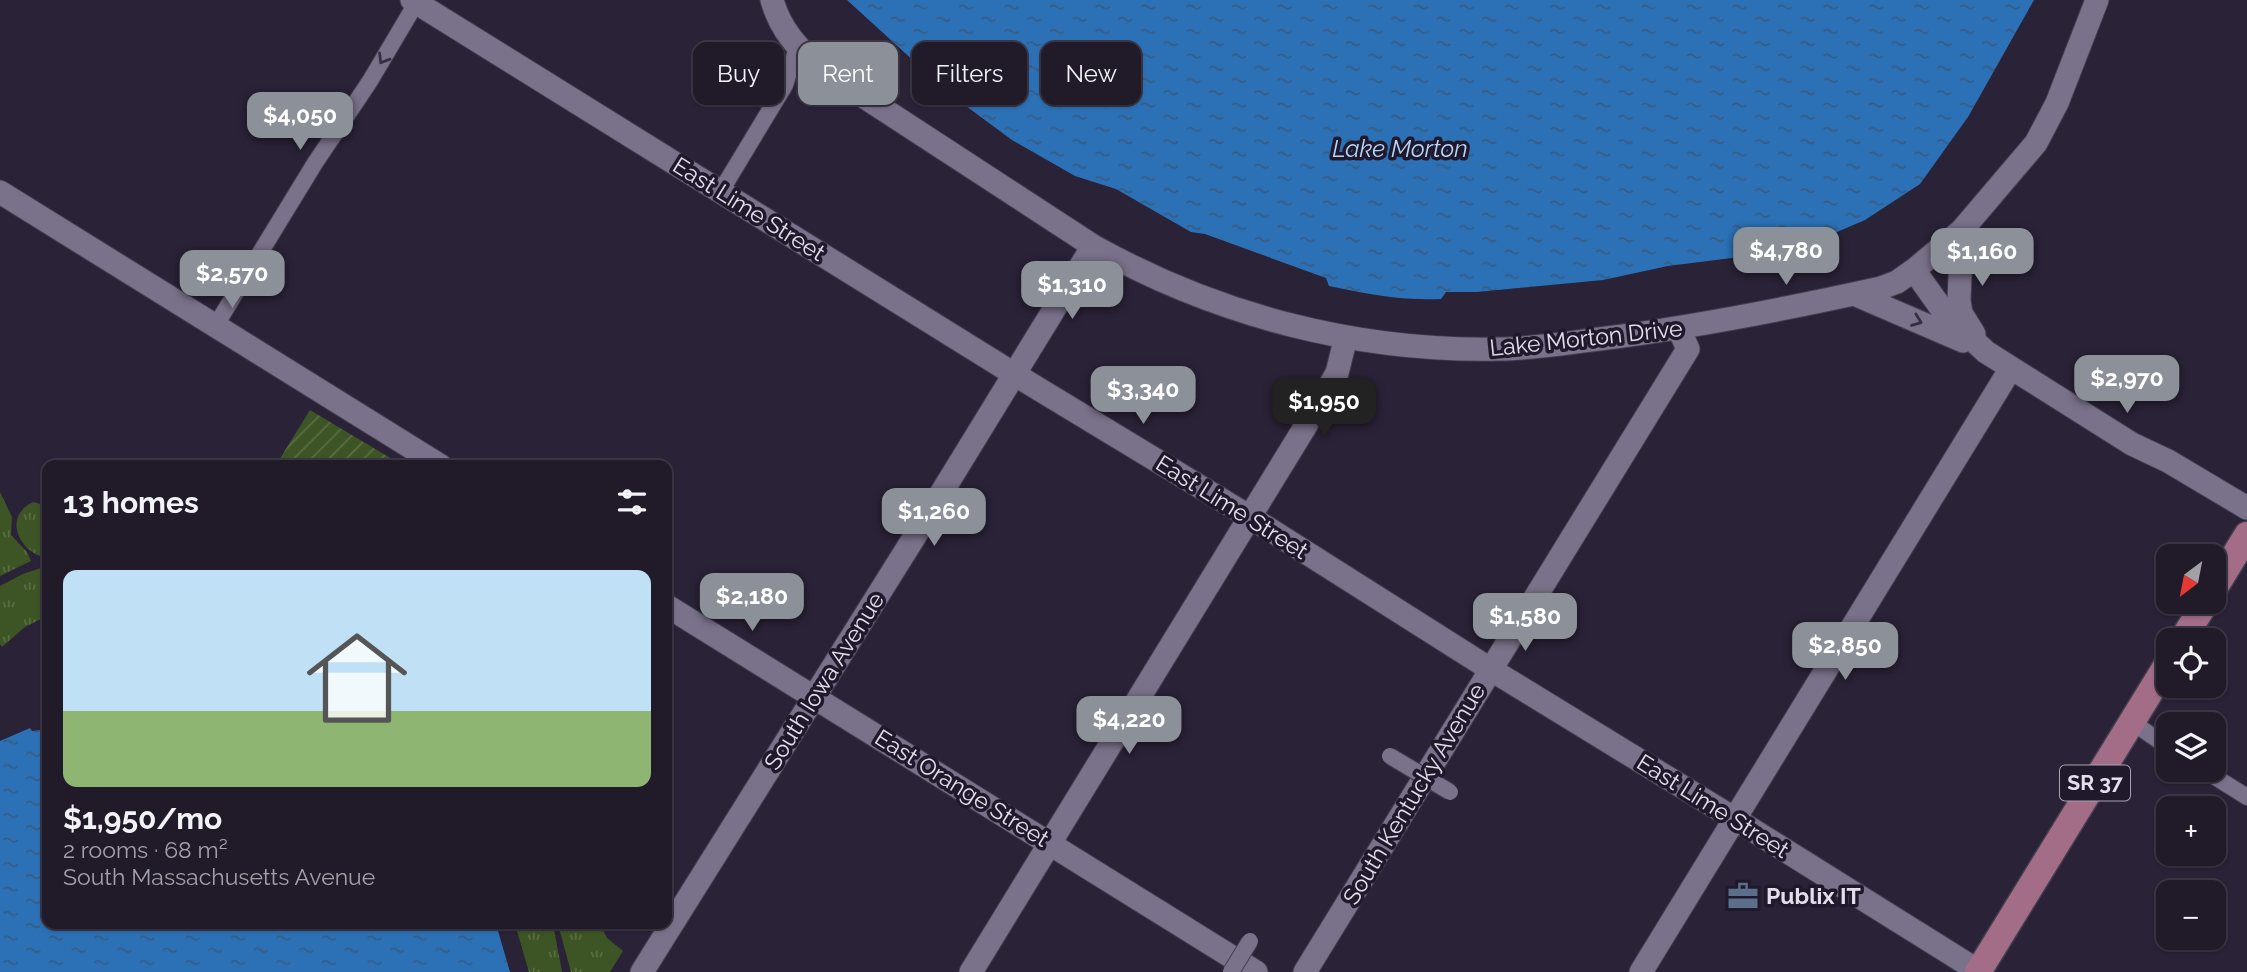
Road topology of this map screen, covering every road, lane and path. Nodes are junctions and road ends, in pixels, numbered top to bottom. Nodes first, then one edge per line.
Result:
1 (772, 0) edge
2 (2097, 0) edge
3 (415, 1) edge
4 (797, 48) junction
5 (721, 191) junction
6 (0, 192) edge
7 (1962, 230) junction
8 (1093, 246) junction
9 (1914, 270) junction
10 (1854, 294) junction
11 (216, 326) junction
12 (1679, 329) junction
13 (1346, 337) junction
14 (1984, 351) junction
15 (2011, 368) junction
16 (1014, 374) junction
17 (431, 460) edge
18 (2247, 508) edge
19 (1250, 517) junction
20 (2247, 535) edge
21 (2226, 569) edge
22 (672, 609) edge
23 (1490, 669) junction
24 (2156, 683) edge
25 (814, 698) junction
26 (2132, 722) junction
27 (2156, 739) edge
28 (1390, 756) dead end
29 (2223, 782) edge
30 (1450, 792) dead end
31 (2247, 797) edge
32 (1735, 819) junction
33 (1050, 843) junction
34 (672, 924) edge
35 (669, 929) edge
36 (1250, 941) dead end
37 (642, 972) edge
38 (971, 972) edge
39 (1231, 972) edge
40 (1256, 972) edge
41 (1305, 972) edge
42 (1641, 972) edge
43 (1979, 972) edge

1 - 4 street, Lake Morton Drive
2 - 7 street, Lake Morton Drive
3 - 5 street, East Lime Street
3 -> 11 street
4 - 5 street
4 - 8 street, Lake Morton Drive
5 - 16 street, East Lime Street
6 - 11 street
7 - 9 street, Lake Morton Drive
7 - 14 street
8 - 13 street, Lake Morton Drive
8 - 16 street, South Iowa Avenue
9 - 10 street, Lake Morton Drive
9 - 14 street
10 - 12 street, Lake Morton Drive
10 -> 14 street
11 - 17 street
12 - 13 street, Lake Morton Drive
12 - 23 street, South Kentucky Avenue
13 - 19 street
14 - 15 street
15 - 18 street
15 - 32 street
16 - 19 street, East Lime Street
16 - 25 street, South Iowa Avenue
19 - 23 street, East Lime Street
19 - 33 street
20 - 21 main road
22 - 25 street, East Orange Street
23 - 32 street, East Lime Street
23 - 41 street, South Kentucky Avenue
24 - 26 main road, SR 37
25 - 33 street, East Orange Street
25 - 34 street, South Iowa Avenue
26 - 27 street
26 - 43 main road, SR 37
28 - 30 street, bridge
29 - 31 street
32 - 42 street
32 - 43 street, East Lime Street
33 - 38 street
33 - 40 street, East Orange Street
35 - 37 street, South Iowa Avenue
36 - 39 street, bridge

